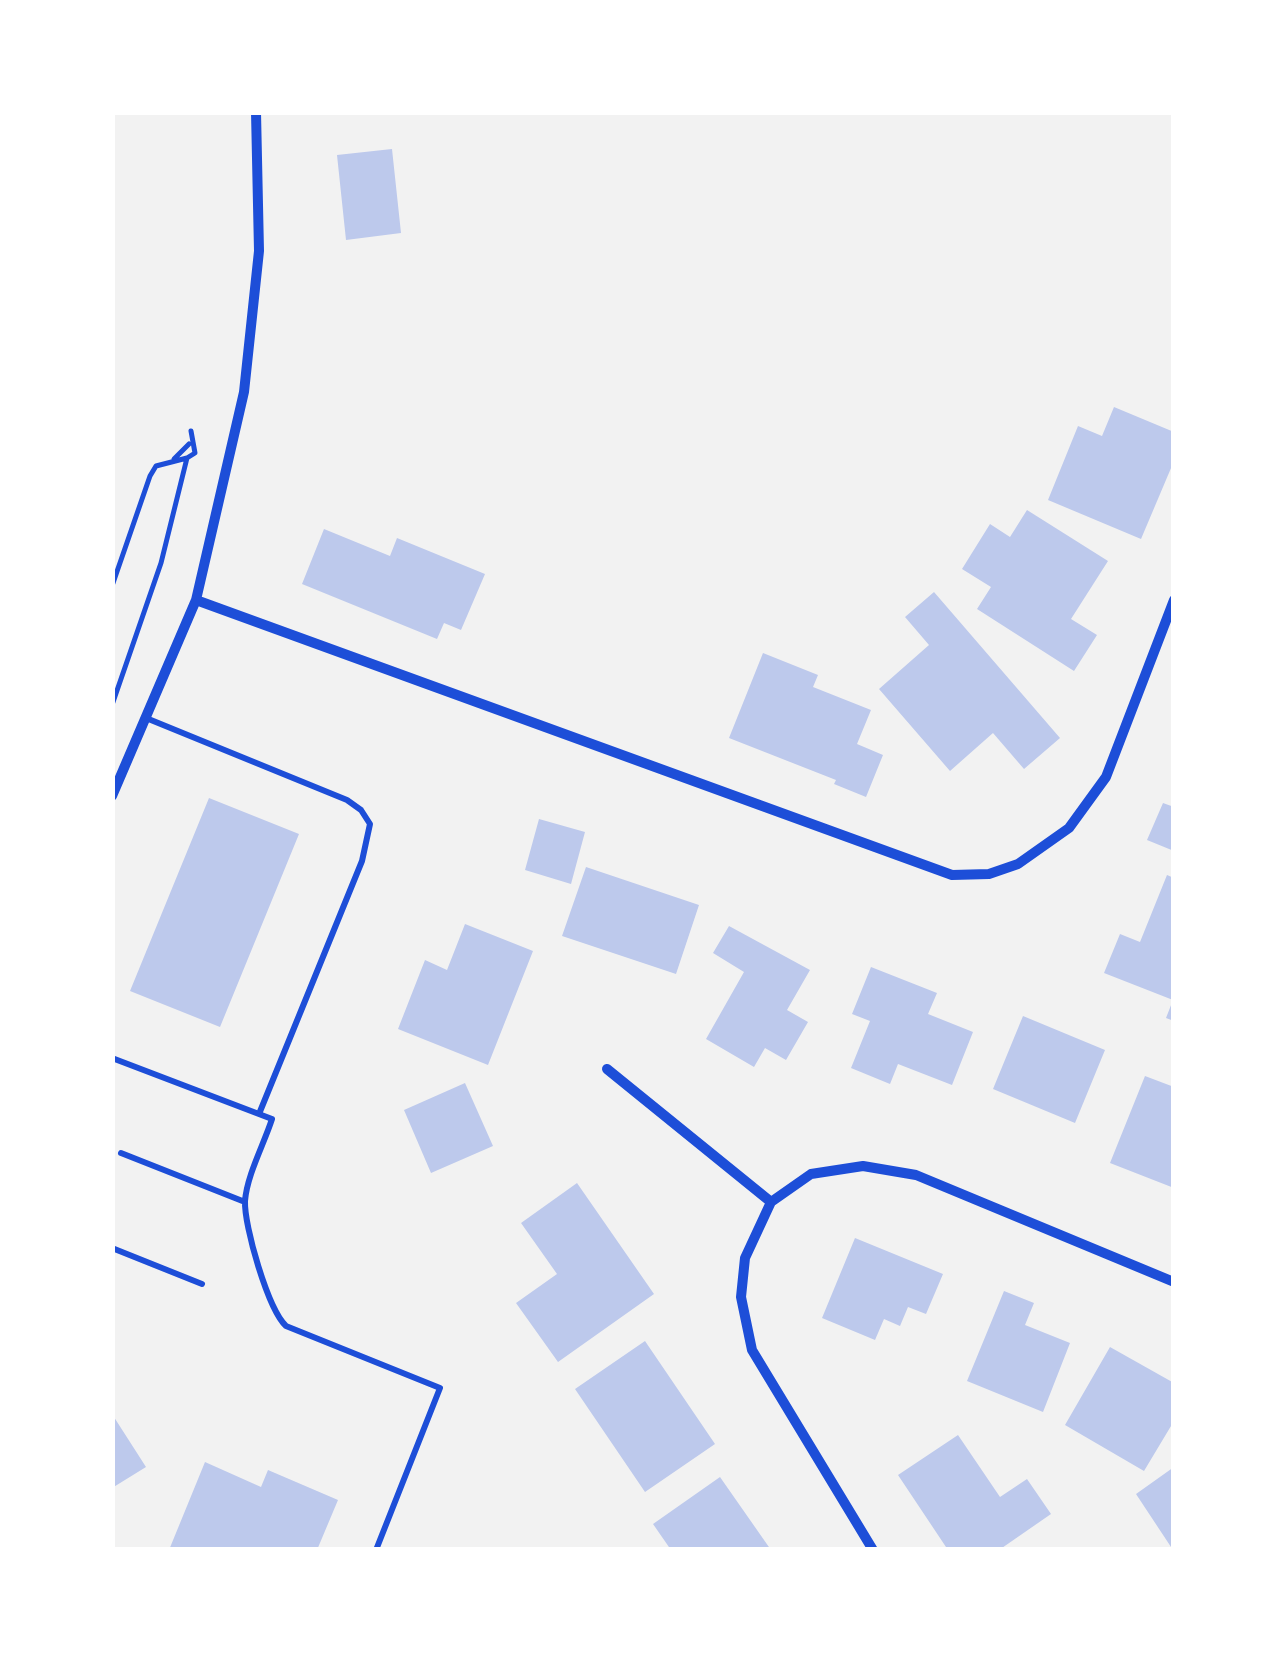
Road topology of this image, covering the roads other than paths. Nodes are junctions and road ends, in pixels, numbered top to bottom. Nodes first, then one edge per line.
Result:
1 (256, 112) edge
2 (196, 600) junction
3 (1174, 600) edge
4 (146, 718) junction
5 (112, 796) edge
6 (112, 1058) edge
7 (607, 1070) dead end
8 (259, 1114) junction
9 (121, 1154) dead end
10 (245, 1202) junction
11 (771, 1202) junction
12 (112, 1248) edge
13 (1174, 1282) edge
14 (202, 1284) dead end
15 (376, 1550) edge
16 (872, 1550) edge

1 - 2 street
2 - 3 street
2 - 4 street
4 - 5 street
4 - 8 lane
6 - 8 lane
7 - 11 street
8 - 10 lane
9 - 10 lane
10 - 15 lane
11 - 13 street
11 - 16 street
12 - 14 lane

